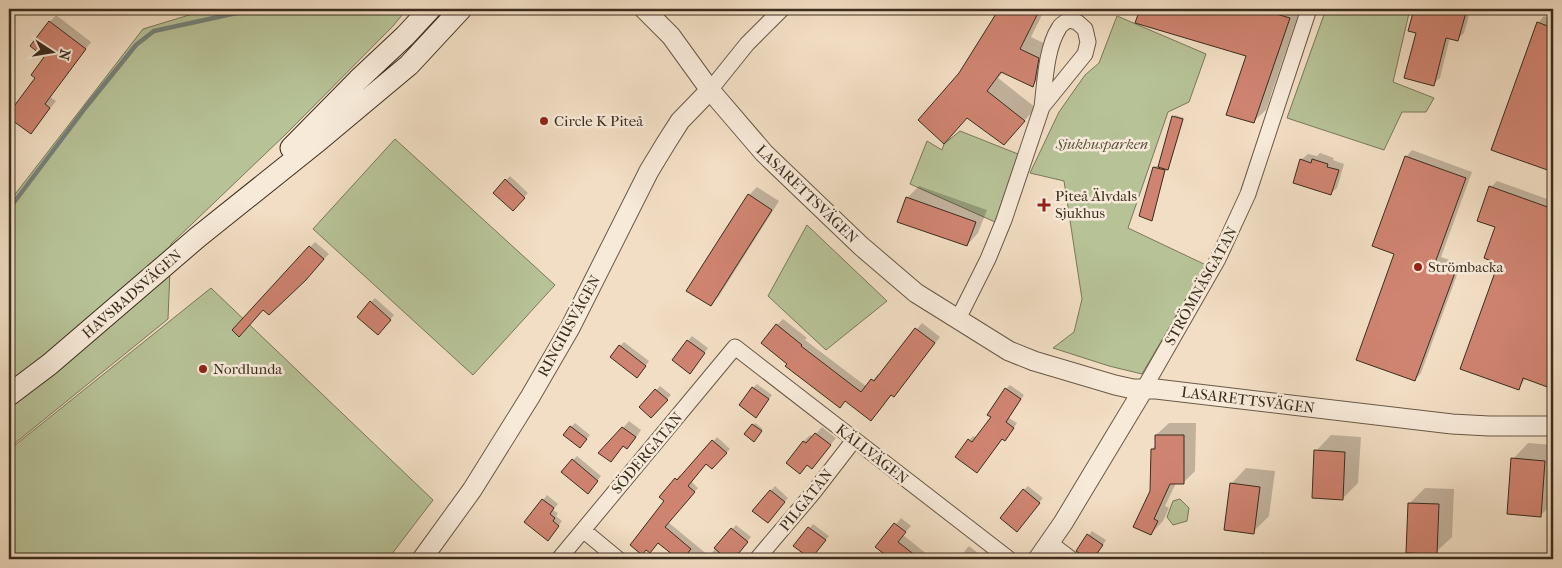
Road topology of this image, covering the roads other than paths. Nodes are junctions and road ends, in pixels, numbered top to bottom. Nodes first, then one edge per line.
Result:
1 (430, 9) edge
2 (462, 9) edge
3 (644, 9) edge
4 (659, 9) edge
5 (782, 9) edge
6 (1309, 9) edge
7 (678, 45) junction
8 (710, 90) junction
9 (1042, 107) junction
10 (254, 192) junction
11 (958, 319) junction
12 (735, 348) joint
13 (1144, 390) junction
14 (9, 395) edge
15 (1553, 426) edge
16 (854, 440) junction
17 (583, 530) junction
18 (1050, 543) junction
19 (422, 559) edge
20 (559, 559) edge
21 (618, 559) edge
22 (757, 559) edge
23 (1009, 559) edge
24 (1038, 559) edge
25 (1071, 559) edge

1 - 10 main road, HAVSBADSVÄGEN
2 - 10 main road, HAVSBADSVÄGEN
3 - 7 street, LASARETTSVÄGEN
4 - 7 street, LASARETTSVÄGEN
5 - 8 street
6 - 13 street, STRÖMNÄSGATAN
7 - 8 street, LASARETTSVÄGEN
8 - 11 street, LASARETTSVÄGEN
8 - 19 street, RINGIUSVÄGEN
9 - 9 street
9 - 11 street
10 - 14 main road, HAVSBADSVÄGEN
11 - 13 street, LASARETTSVÄGEN
12 - 16 street, KÄLLVÄGEN
12 - 17 street, SÖDERGATAN
13 - 15 street, LASARETTSVÄGEN
13 - 18 street, STRÖMNÄSGATAN
16 - 22 street, PILGATAN
16 - 23 street, KÄLLVÄGEN
17 - 20 street, SÖDERGATAN
17 - 21 street
18 - 24 street, STRÖMNÄSGATAN
18 - 25 street

